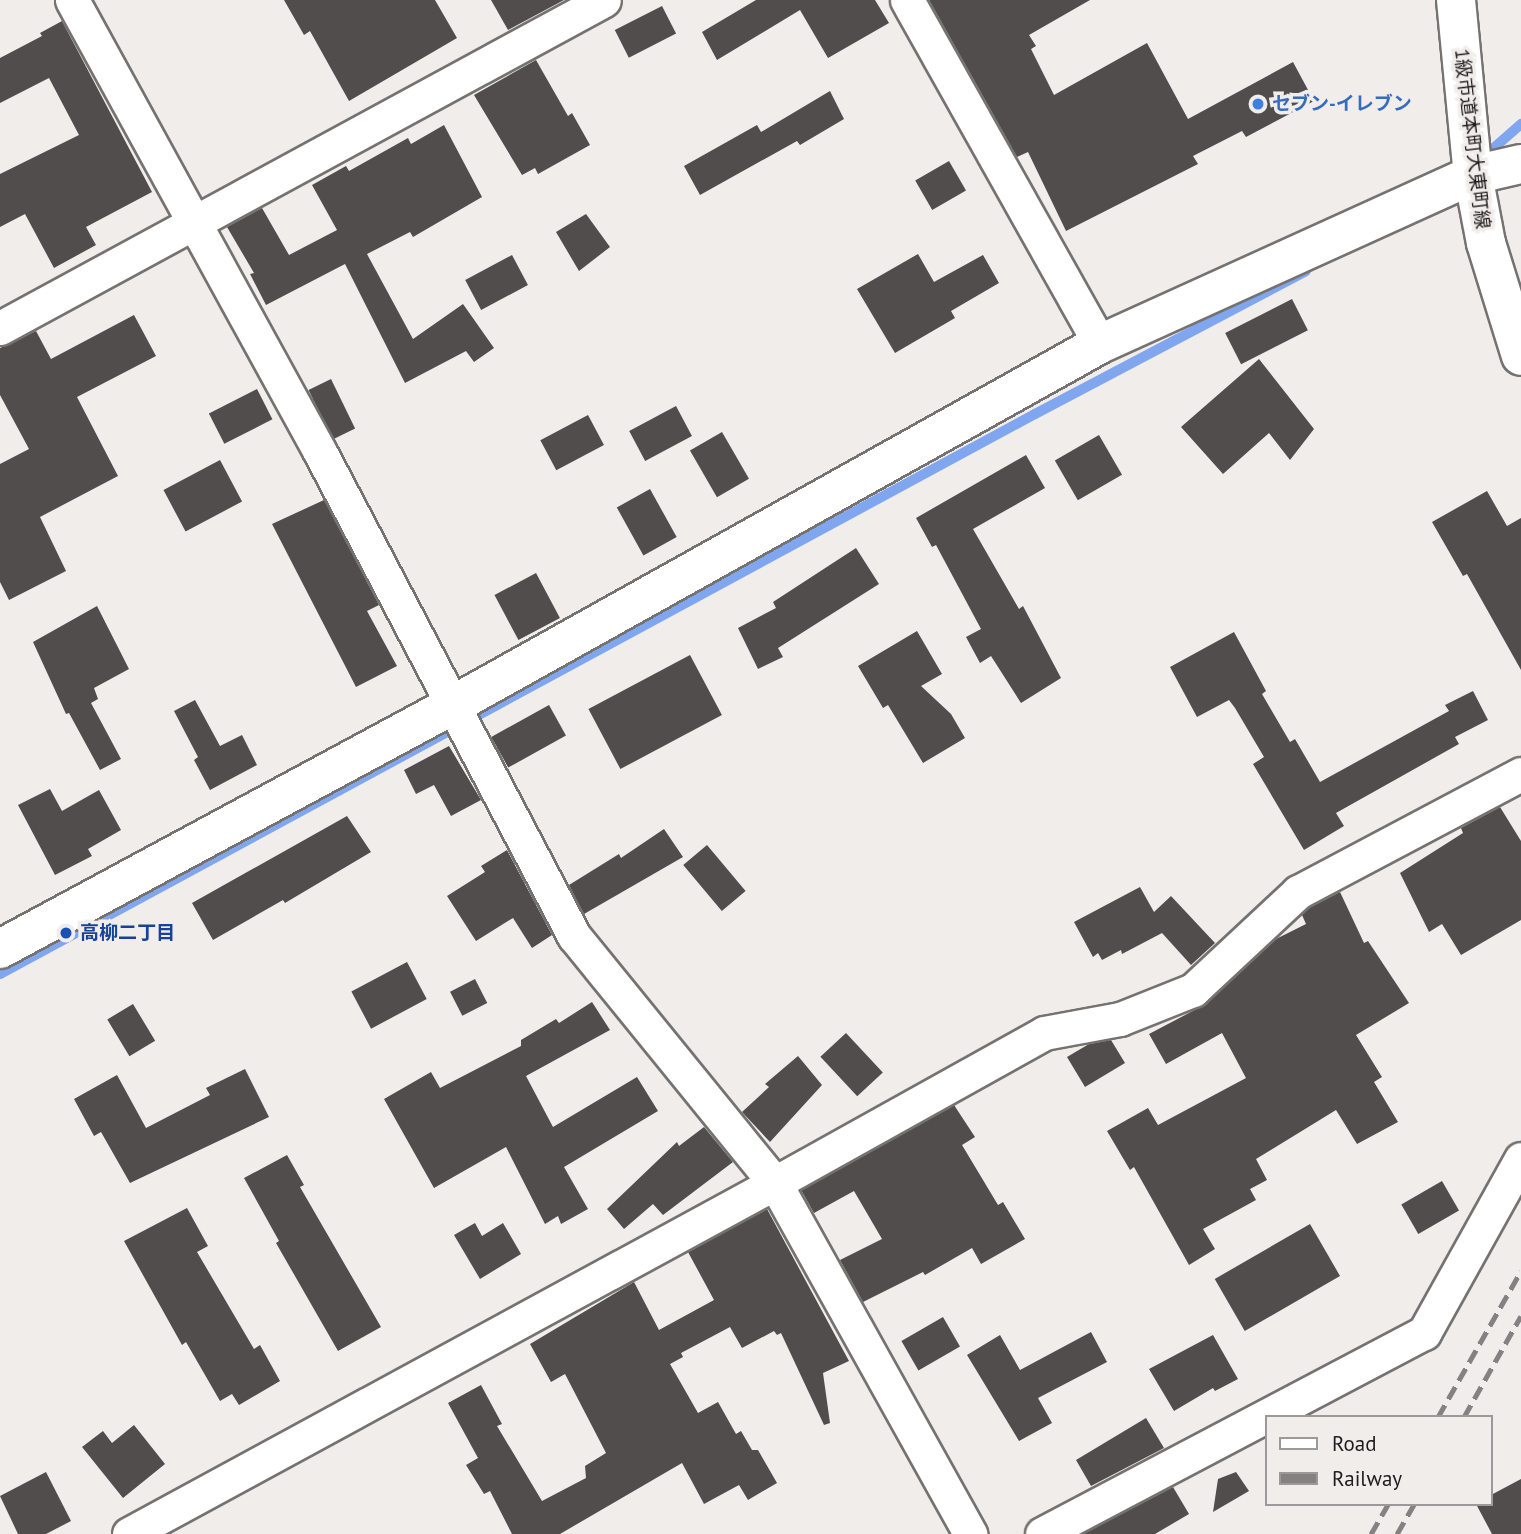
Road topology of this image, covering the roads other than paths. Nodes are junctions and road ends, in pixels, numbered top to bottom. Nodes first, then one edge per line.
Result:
1 (72, 0) edge
2 (604, 0) edge
3 (906, 0) edge
4 (1457, 0) edge
5 (1521, 164) edge
6 (1473, 175) junction
7 (193, 224) junction
8 (0, 328) edge
9 (1100, 344) junction
10 (1521, 356) edge
11 (453, 705) junction
12 (1521, 774) edge
13 (0, 948) edge
14 (1521, 1159) edge
15 (775, 1183) junction
16 (1268, 1415) edge
17 (1266, 1416) edge
18 (129, 1534) edge
19 (970, 1534) edge
20 (1042, 1534) edge

1 - 7 street
2 - 7 street
3 - 9 street
4 - 6 street, 1級市道本町大東町線
5 - 6 street
6 - 9 street
6 - 10 street, 1級市道本町大東町線
7 - 8 street
7 - 11 street
9 - 11 street
11 - 13 street
11 - 15 street
12 - 15 street
14 - 16 street
15 - 18 street
15 - 19 street
17 - 20 street

